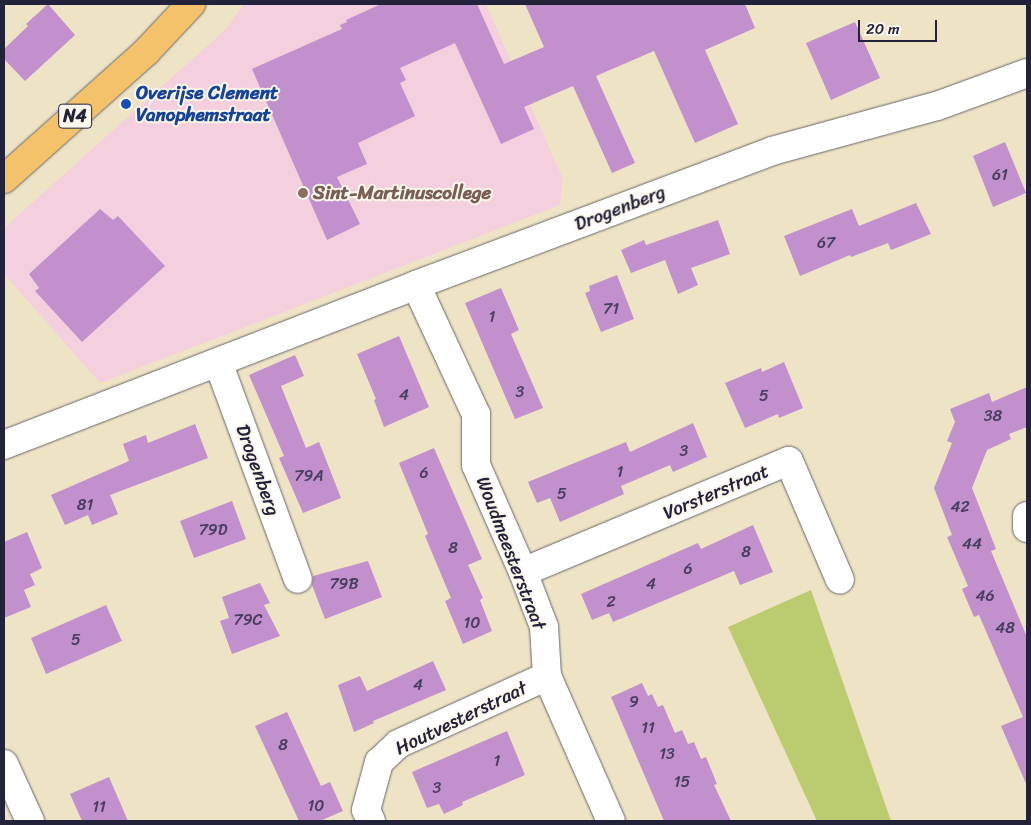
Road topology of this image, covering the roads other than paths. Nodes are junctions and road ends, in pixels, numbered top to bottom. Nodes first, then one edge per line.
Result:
1 (191, 4) edge
2 (1027, 73) edge
3 (4, 179) edge
4 (416, 285) junction
5 (218, 362) junction
6 (4, 445) edge
7 (1027, 516) edge
8 (1027, 528) edge
9 (523, 572) junction
10 (298, 579) dead end
11 (840, 580) dead end
12 (547, 676) junction
13 (4, 764) edge
14 (30, 821) edge
15 (371, 821) edge
16 (611, 821) edge

1 - 3 main road, N4
2 - 4 street, Drogenberg
4 - 5 street, Drogenberg
4 - 9 street, Woudmeesterstraat
5 - 6 street, Drogenberg
5 - 10 street, Drogenberg
7 - 8 street
9 - 11 street, Vorsterstraat
9 - 12 street, Woudmeesterstraat
12 - 15 street, Houtvesterstraat
12 - 16 street, Woudmeesterstraat
13 - 14 street

